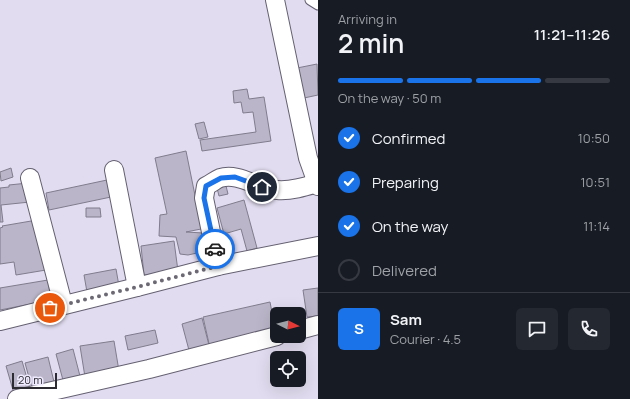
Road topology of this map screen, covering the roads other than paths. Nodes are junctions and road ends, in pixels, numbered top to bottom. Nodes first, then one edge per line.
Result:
1 (275, 0) edge
2 (310, 0) edge
3 (318, 5) edge
4 (114, 170) dead end
5 (30, 178) dead end
6 (318, 185) edge
7 (318, 246) edge
8 (218, 266) junction
9 (137, 287) junction
10 (63, 304) junction
11 (0, 321) edge
12 (318, 325) edge
13 (306, 328) edge
14 (270, 338) edge
15 (17, 399) edge

1 - 6 street
2 - 3 lane
4 - 9 street
5 - 10 street
6 - 8 street
7 - 8 street
8 - 9 street
9 - 10 street
10 - 11 street
12 - 13 street
14 - 15 street

